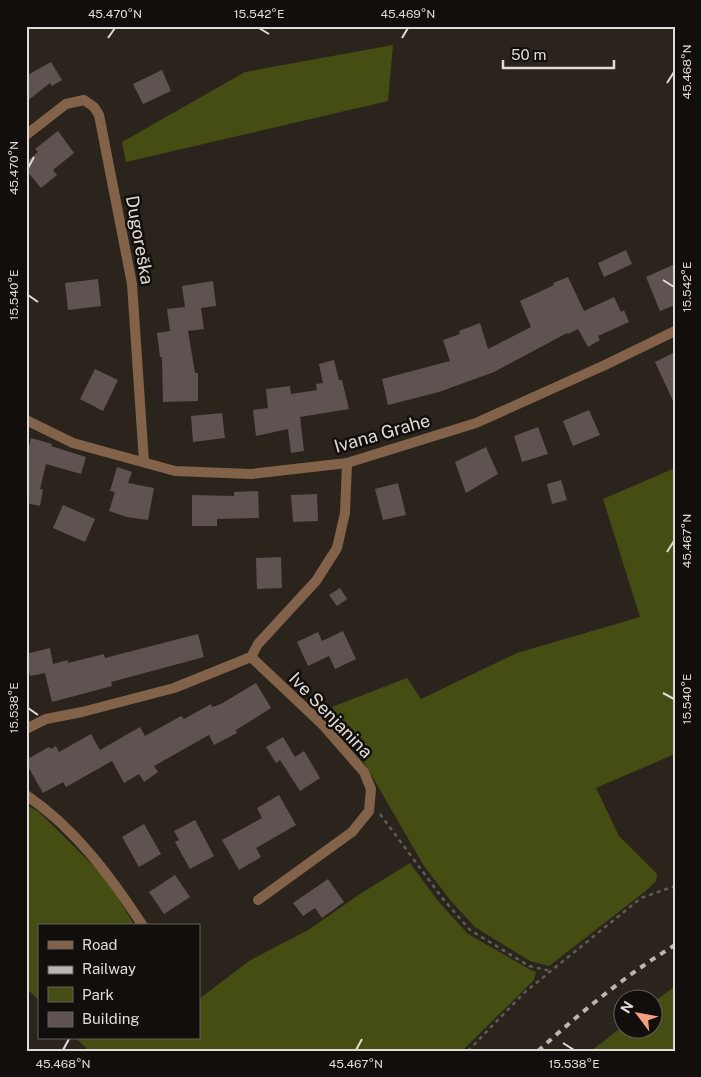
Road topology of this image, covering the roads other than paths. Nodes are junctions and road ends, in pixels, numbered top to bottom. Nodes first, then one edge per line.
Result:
1 (26, 135) edge
2 (675, 330) edge
3 (26, 420) edge
4 (144, 462) junction
5 (347, 463) junction
6 (251, 657) junction
7 (26, 729) edge
8 (26, 795) edge
9 (258, 900) dead end
10 (142, 924) edge

1 - 4 street, Dugoreška
2 - 5 street, Ivana Grahe
3 - 4 street, Ivana Grahe
4 - 5 street, Ivana Grahe
5 - 6 street
6 - 7 street
6 - 9 street, Ive Senjanina
8 - 10 street

